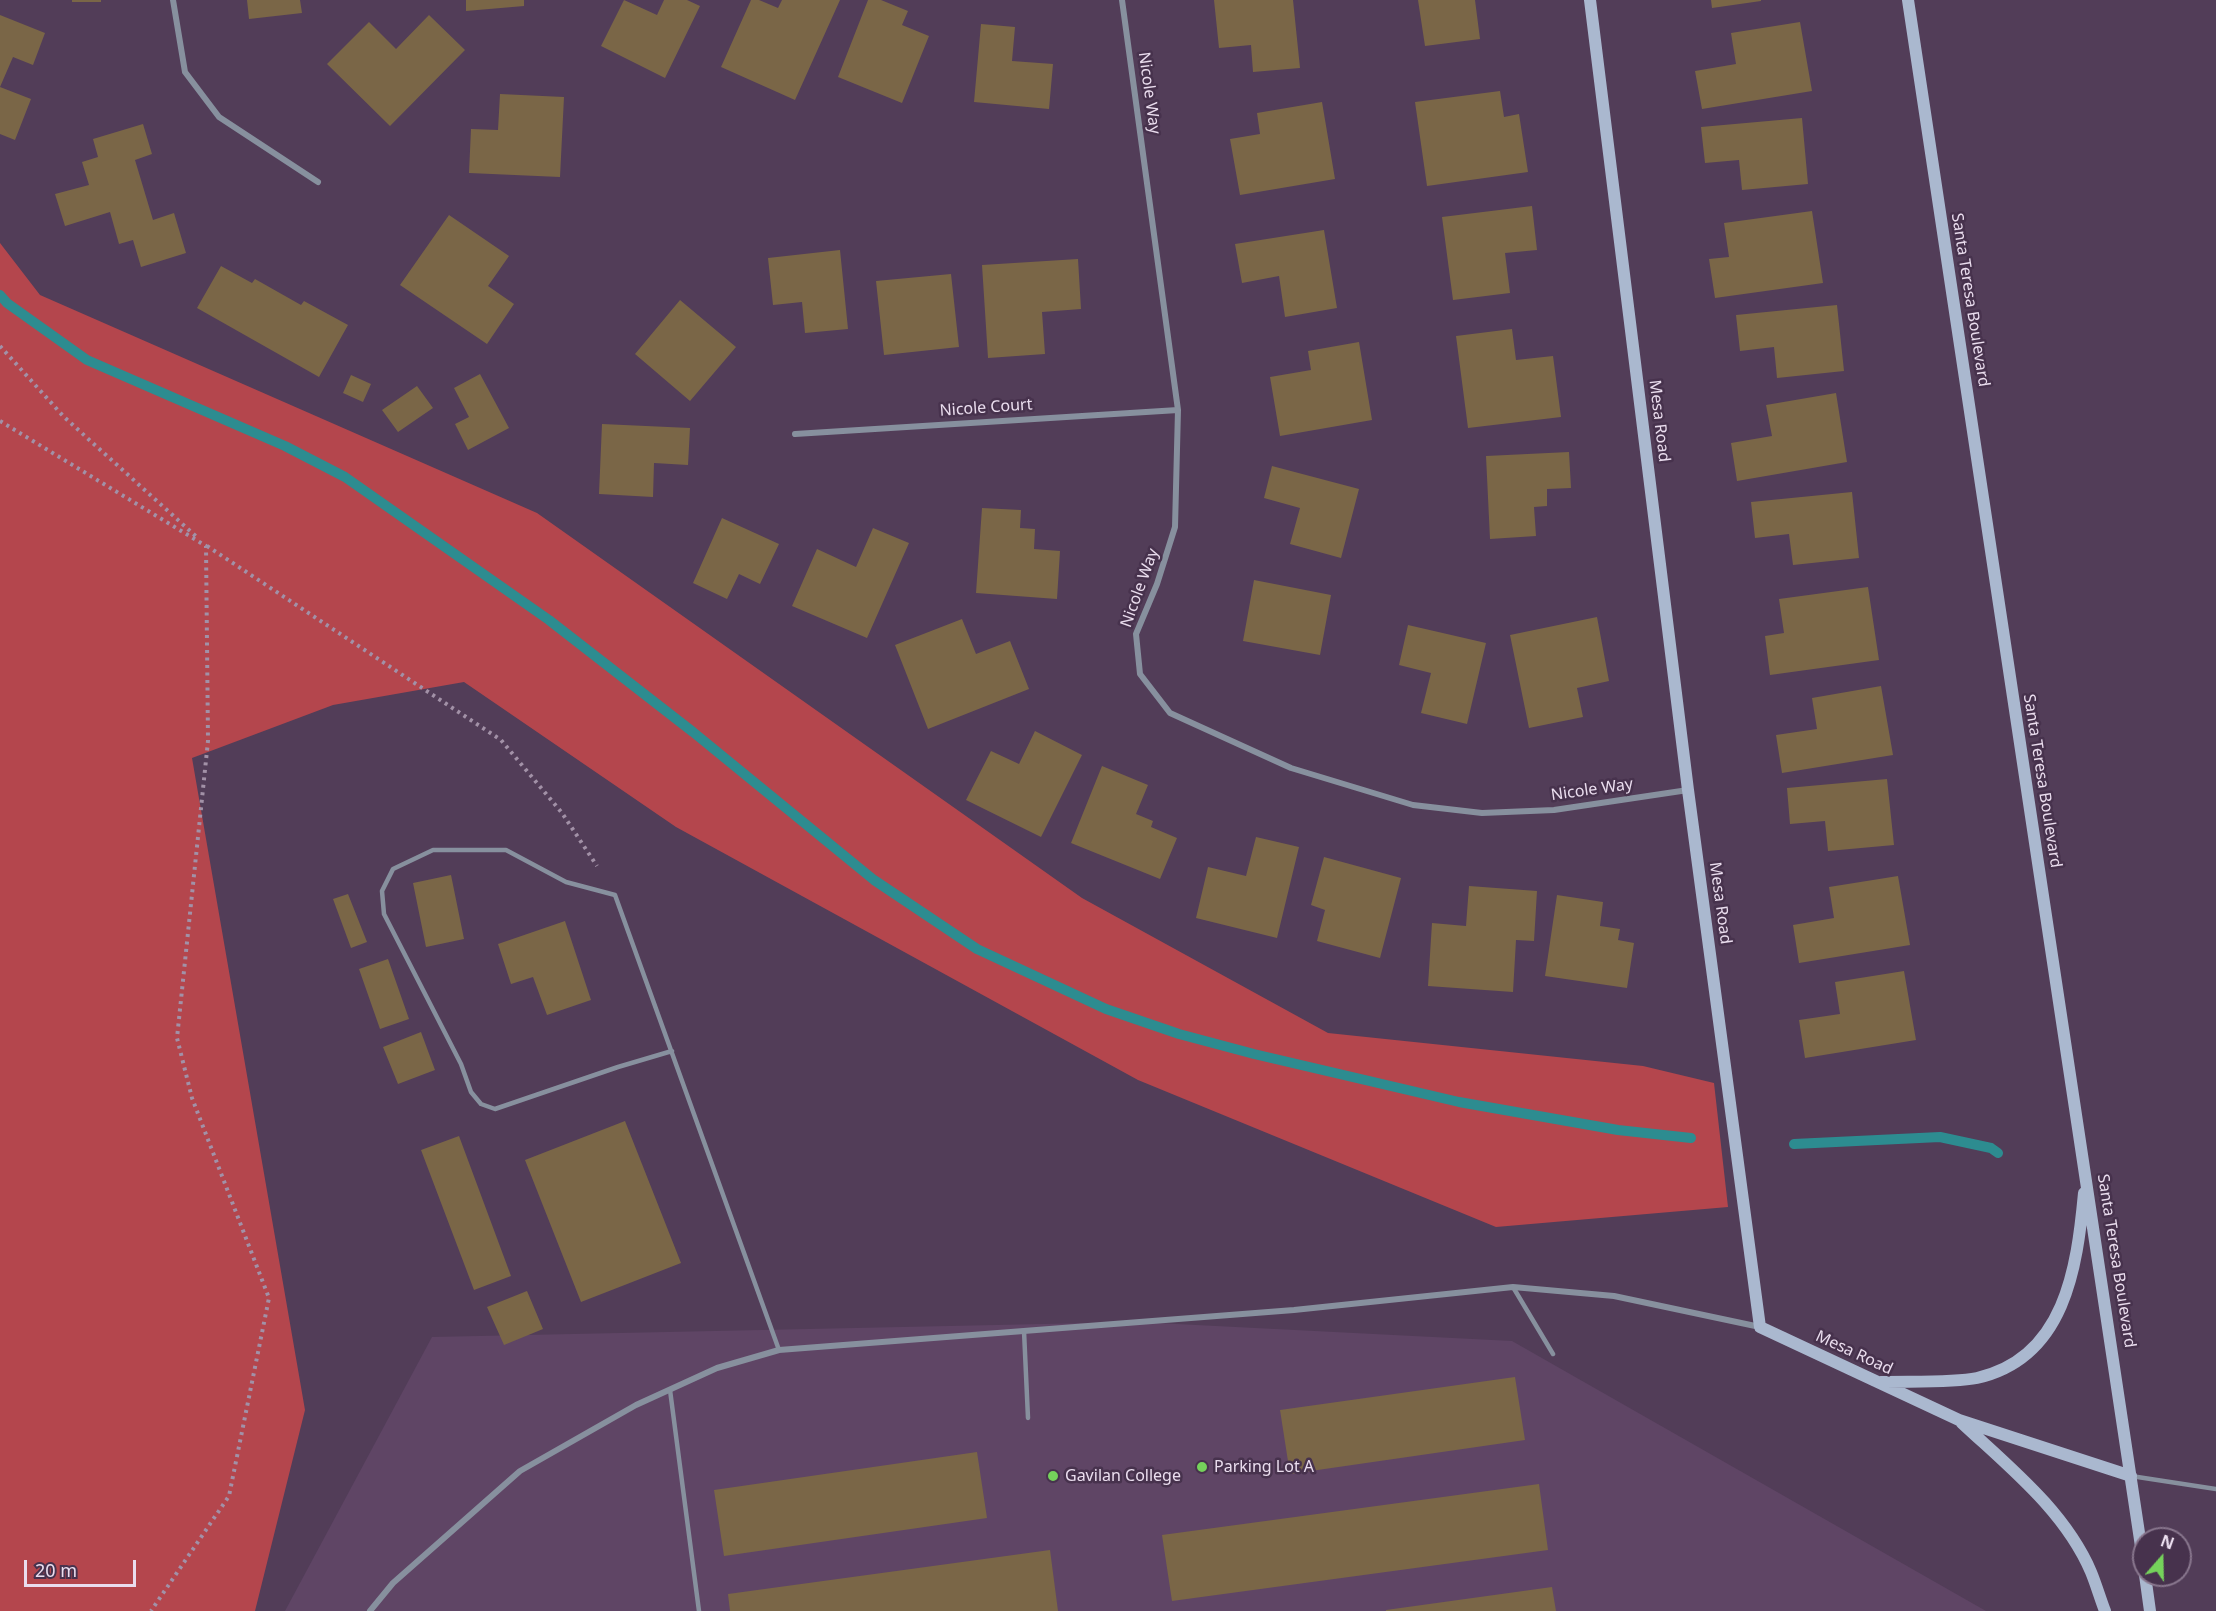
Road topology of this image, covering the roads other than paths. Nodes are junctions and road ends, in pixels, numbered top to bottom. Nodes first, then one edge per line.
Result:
1 (173, 0) edge
2 (1122, 0) edge
3 (1590, 0) edge
4 (1908, 0) edge
5 (318, 182) dead end
6 (1178, 410) junction
7 (795, 434) dead end
8 (1688, 790) junction
9 (672, 1051) junction
10 (2085, 1174) junction
11 (1513, 1287) junction
12 (1760, 1327) junction
13 (1024, 1331) junction
14 (779, 1350) junction
15 (1552, 1354) dead end
16 (1879, 1382) junction
17 (670, 1389) junction
18 (1028, 1418) dead end
19 (1959, 1420) junction
20 (2131, 1476) junction
21 (2216, 1489) edge
22 (2138, 1527) edge
23 (2147, 1587) edge
24 (370, 1611) edge
25 (699, 1611) edge
26 (2105, 1611) edge
27 (2150, 1611) edge

1 - 5 street
2 - 6 street, Nicole Way
3 - 8 street, Mesa Road
4 - 10 street, Santa Teresa Boulevard
6 - 7 street, Nicole Court
6 - 8 street, Nicole Way
8 - 12 street, Mesa Road
9 - 9 lane
9 - 14 lane
10 - 16 street
10 - 20 street, Santa Teresa Boulevard
11 - 12 street
11 - 13 street
11 - 15 lane
12 - 16 street, Mesa Road
13 - 14 street
13 - 18 lane
14 - 17 street
16 - 19 street, Mesa Road
17 - 24 street
17 - 25 lane
19 - 20 street, Mesa Road
19 - 26 street
20 - 21 lane, Mesa Road
20 - 22 street, Santa Teresa Boulevard
23 - 27 street

